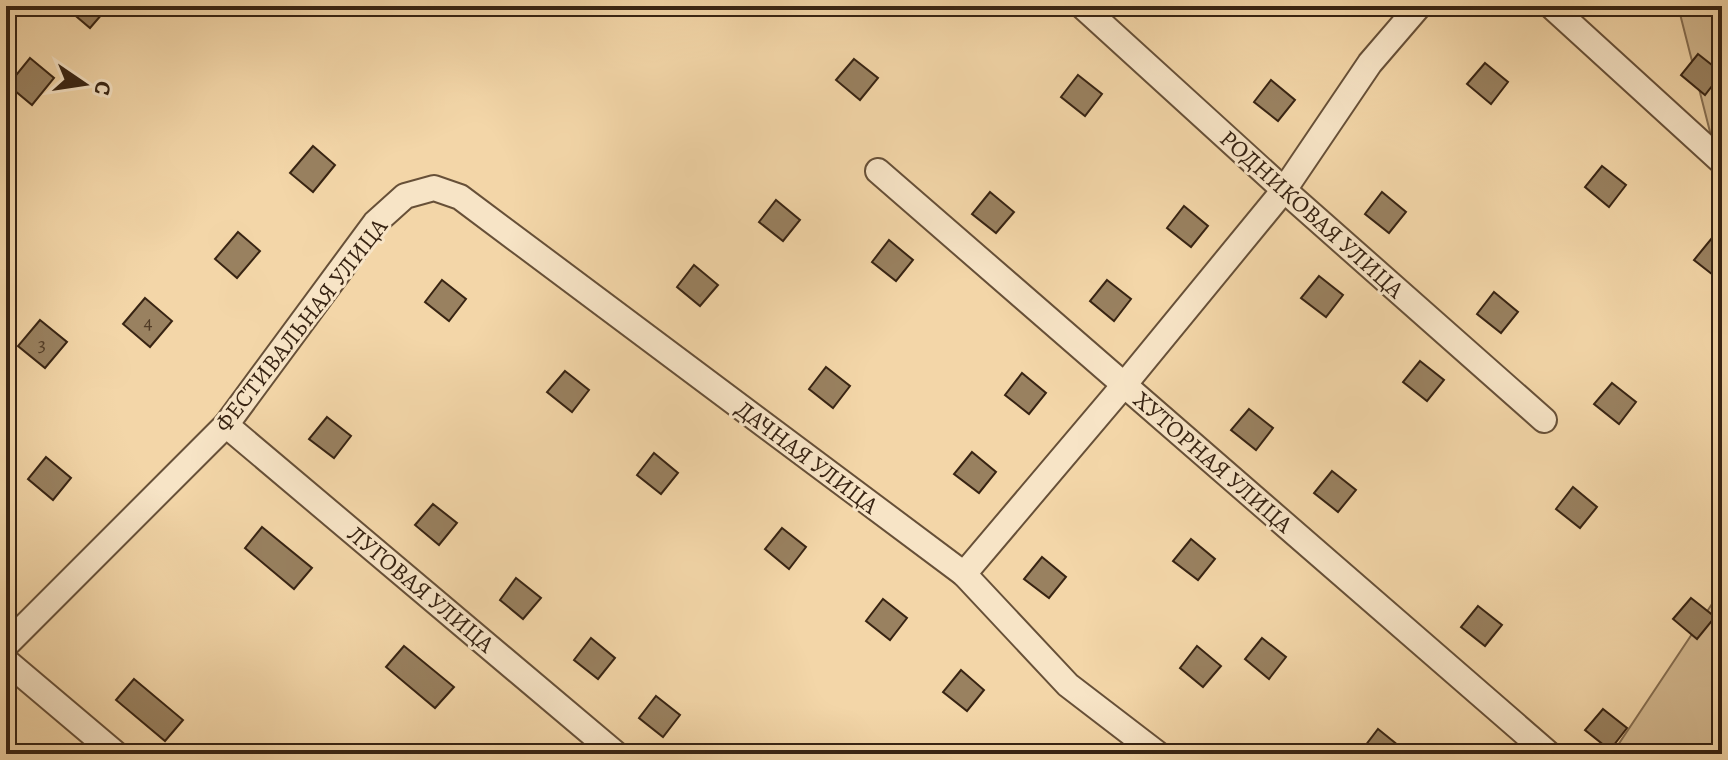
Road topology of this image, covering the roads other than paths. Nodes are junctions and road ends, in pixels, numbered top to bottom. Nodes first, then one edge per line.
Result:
1 (1082, 6) edge
2 (1419, 6) edge
3 (1551, 6) edge
4 (1722, 162) edge
5 (878, 171) dead end
6 (434, 188) joint
7 (1284, 190) junction
8 (1124, 385) junction
9 (1544, 420) dead end
10 (226, 425) junction
11 (964, 574) junction
12 (6, 645) edge
13 (6, 661) edge
14 (116, 754) edge
15 (616, 754) edge
16 (1158, 754) edge
17 (1549, 754) edge

1 - 7 street, РОДНИКОВАЯ УЛИЦА
2 - 7 street
3 - 4 street
5 - 8 street, ХУТОРНАЯ УЛИЦА
6 - 10 street, ФЕСТИВАЛЬНАЯ УЛИЦА
6 - 11 street, ДАЧНАЯ УЛИЦА
7 - 8 street
7 - 9 street, РОДНИКОВАЯ УЛИЦА
8 - 11 street
8 - 17 street, ХУТОРНАЯ УЛИЦА
10 - 12 street, ФЕСТИВАЛЬНАЯ УЛИЦА
10 - 15 street, ЛУГОВАЯ УЛИЦА
11 - 16 street, ДАЧНАЯ УЛИЦА
13 - 14 street

